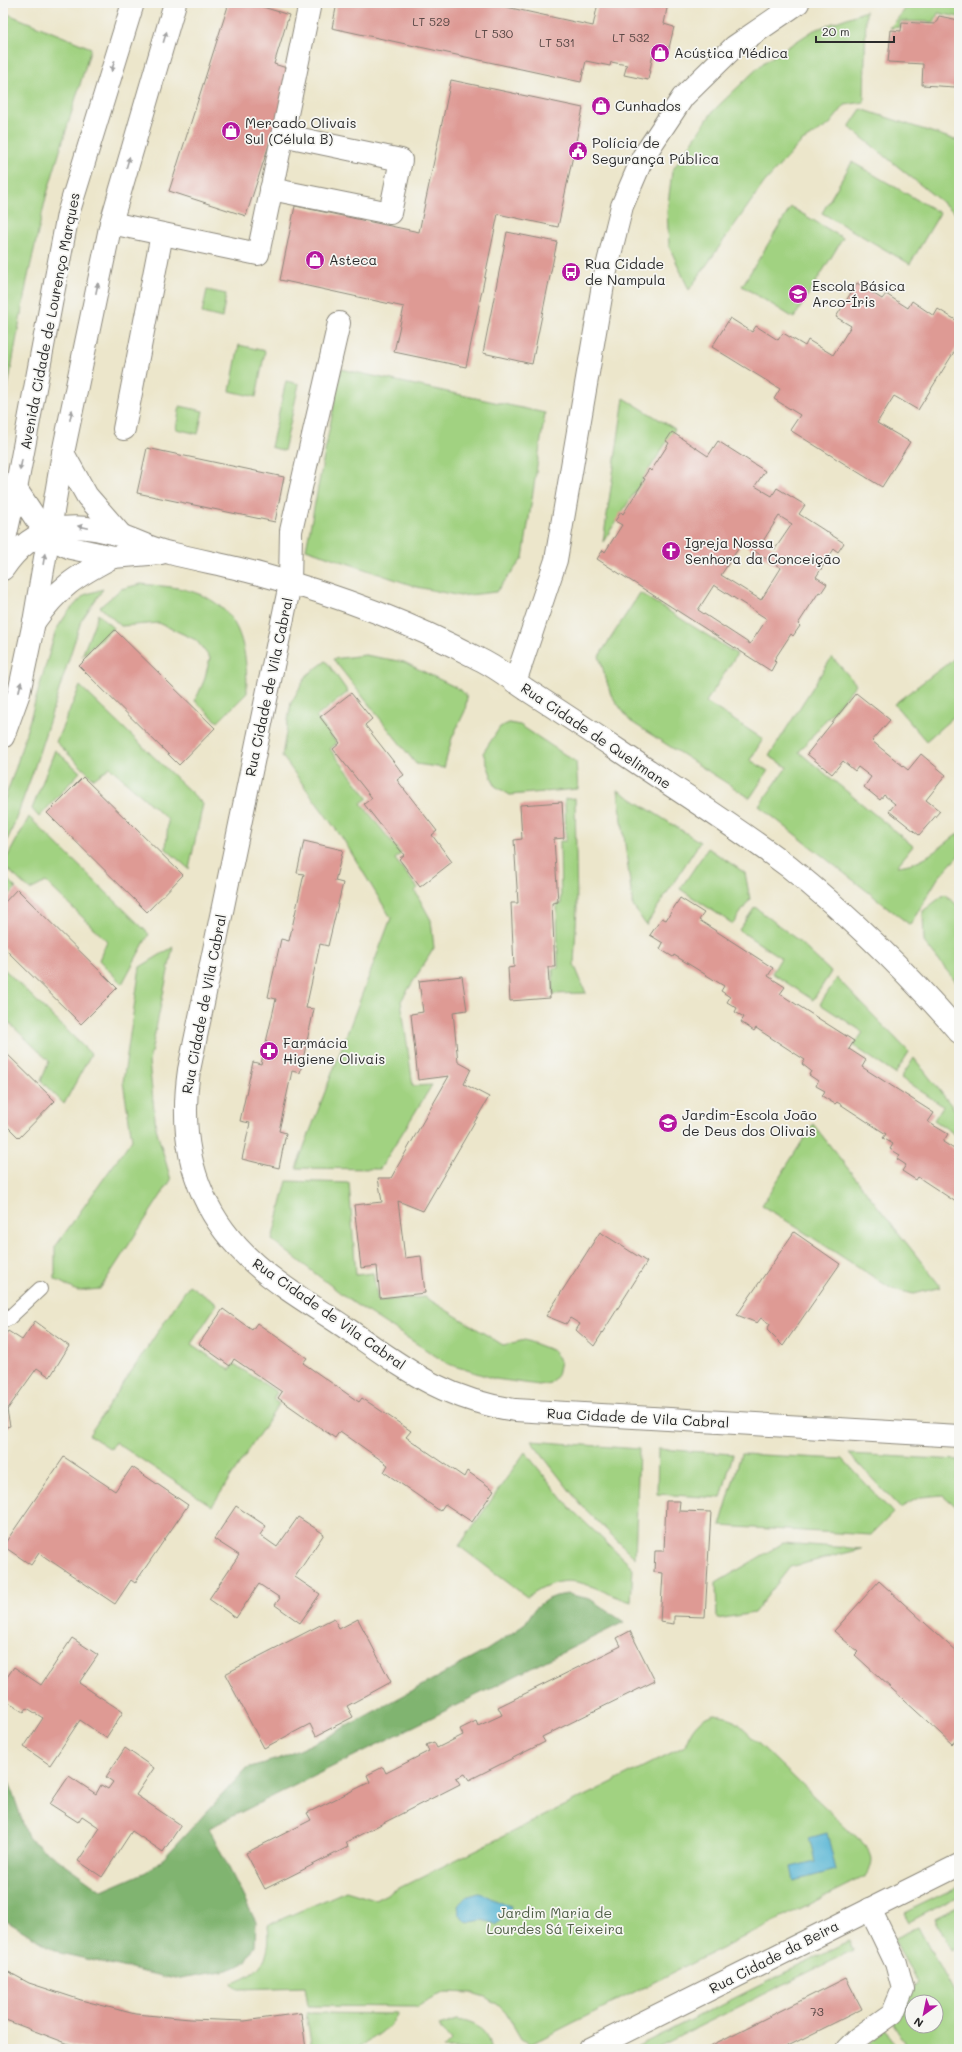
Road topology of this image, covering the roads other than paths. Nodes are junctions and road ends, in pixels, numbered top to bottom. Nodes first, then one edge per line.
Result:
1 (133, 3) edge
2 (175, 3) edge
3 (310, 3) edge
4 (798, 3) edge
5 (282, 135) junction
6 (271, 189) junction
7 (111, 223) junction
8 (162, 234) junction
9 (339, 324) dead end
10 (124, 429) dead end
11 (63, 453) junction
12 (16, 489) junction
13 (48, 532) junction
14 (121, 535) junction
15 (3, 548) edge
16 (166, 553) junction
17 (114, 557) junction
18 (3, 569) edge
19 (290, 584) junction
20 (34, 622) junction
21 (515, 682) junction
22 (3, 737) edge
23 (959, 1032) edge
24 (40, 1289) dead end
25 (3, 1321) edge
26 (959, 1436) edge
27 (959, 1864) edge
28 (870, 1908) junction
29 (590, 2049) edge
30 (847, 2049) edge

1 -> 12 street, Avenida Cidade de Lourenço Marques
7 -> 2 street
3 - 5 street
4 - 21 street
5 - 6 street
5 - 6 street
6 - 8 street
7 - 8 street
11 -> 7 street
8 - 10 street
9 - 19 street, Rua Cidade de Vila Cabral
11 - 13 street
11 - 14 street, Rua Cidade de Quelimane
12 - 13 street, Rua Cidade de Quelimane
12 - 15 street, Avenida Cidade de Lourenço Marques
14 -> 13 street, Rua Cidade de Quelimane
13 - 17 street, Rua Cidade de Quelimane
13 - 18 street, Rua Cidade de Quelimane
20 -> 13 street
14 - 16 street, Rua Cidade de Quelimane
16 - 17 street, Rua Cidade de Quelimane
16 - 19 street, Rua Cidade de Quelimane
17 - 20 street, Rua Cidade de Quelimane
19 - 21 street, Rua Cidade de Quelimane
19 - 26 street, Rua Cidade de Vila Cabral
22 -> 20 street
21 - 23 street, Rua Cidade de Quelimane
24 - 25 lane
27 - 28 street, Rua Cidade da Beira
28 - 29 street, Rua Cidade da Beira
28 - 30 street

